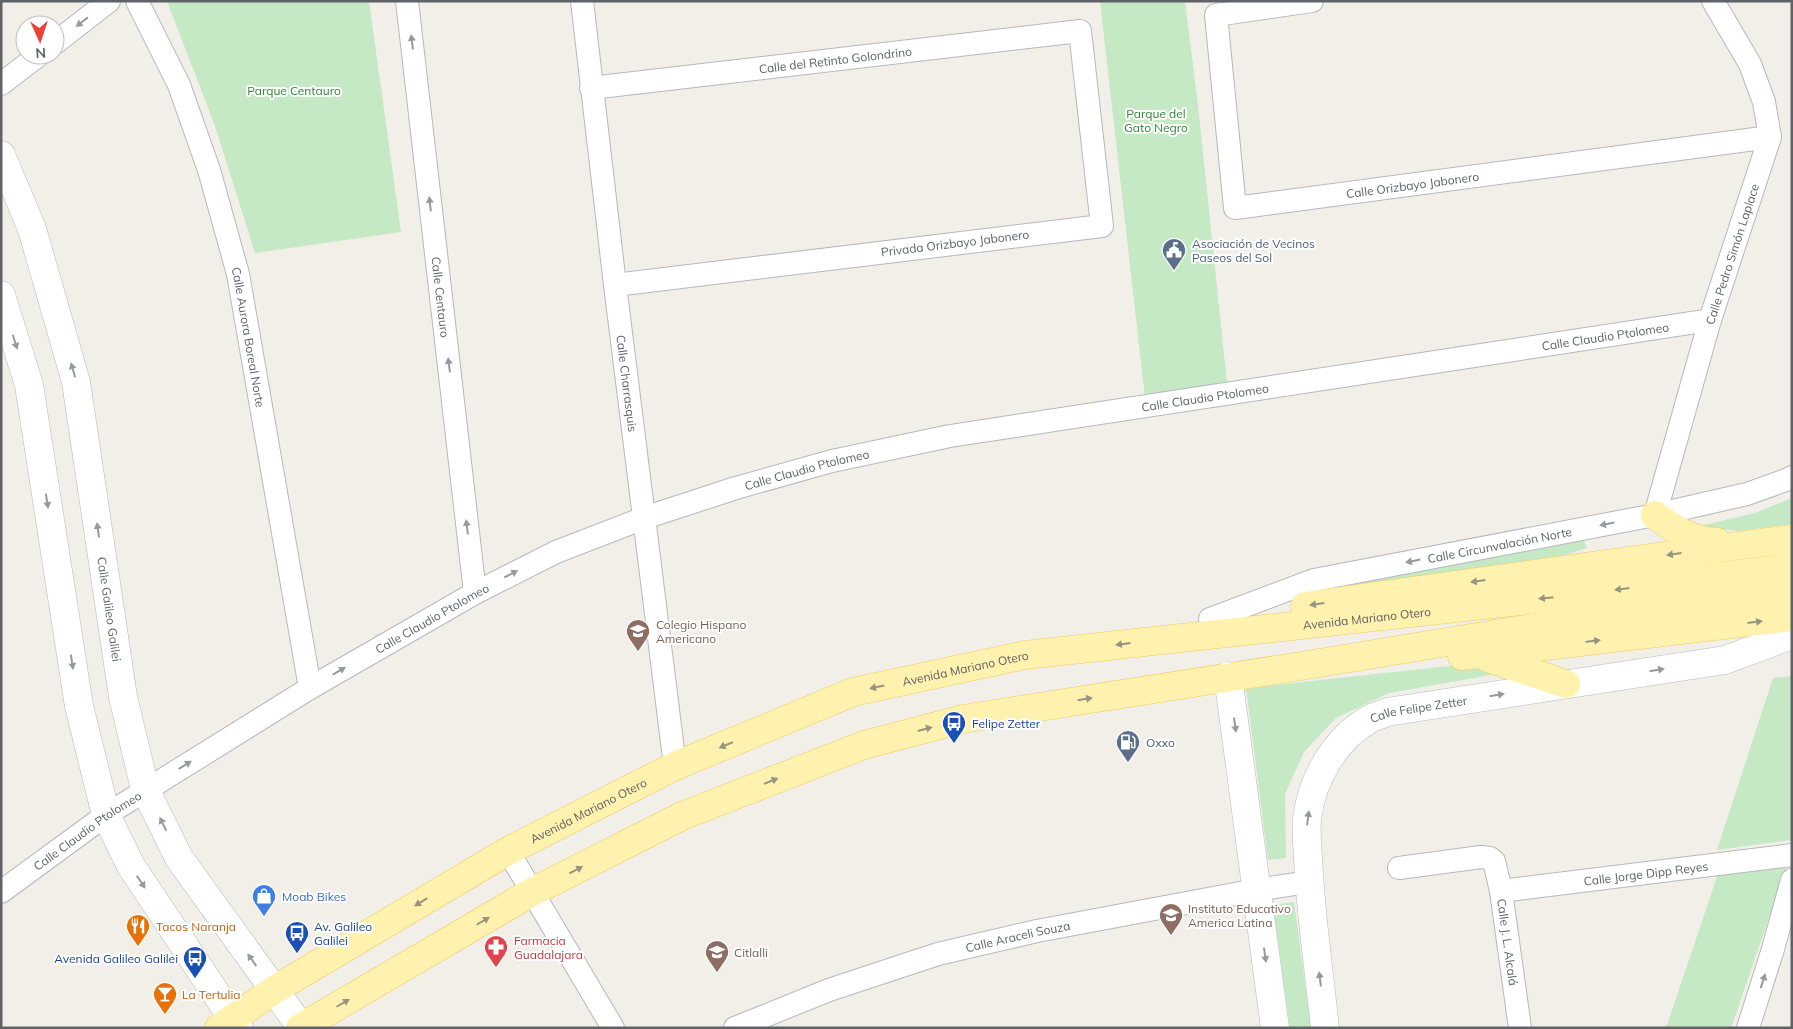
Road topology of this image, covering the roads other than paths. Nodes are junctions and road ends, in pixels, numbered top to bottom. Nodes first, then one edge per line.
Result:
1 (109, 1) edge
2 (137, 1) edge
3 (407, 1) edge
4 (582, 1) edge
5 (1312, 1) edge
6 (1713, 1) edge
7 (1080, 31) joint
8 (65, 35) edge
9 (26, 65) edge
10 (1, 84) edge
11 (591, 88) junction
12 (1770, 137) junction
13 (1, 155) edge
14 (615, 285) junction
15 (1, 295) edge
16 (1710, 320) junction
17 (1792, 477) edge
18 (1655, 515) junction
19 (644, 518) junction
20 (1792, 540) edge
21 (1743, 545) junction
22 (1792, 567) edge
23 (474, 592) junction
24 (1792, 592) edge
25 (1597, 605) junction
26 (1792, 617) edge
27 (1210, 619) junction
28 (1792, 635) edge
29 (1149, 640) junction
30 (1480, 655) junction
31 (1792, 656) edge
32 (1725, 660) junction
33 (1301, 666) junction
34 (1228, 676) junction
35 (1566, 684) junction
36 (310, 688) junction
37 (675, 766) junction
38 (145, 789) junction
39 (106, 815) junction
40 (508, 850) junction
41 (1792, 855) edge
42 (1399, 868) dead end
43 (1792, 880) edge
44 (1308, 882) junction
45 (1256, 890) junction
46 (1501, 891) junction
47 (1, 892) edge
48 (532, 892) junction
49 (274, 990) junction
50 (230, 1024) edge
51 (301, 1028) edge
52 (613, 1028) edge
53 (735, 1028) edge
54 (1275, 1028) edge
55 (1325, 1028) edge
56 (1520, 1028) edge
57 (1748, 1028) edge

1 -> 8 street
2 - 36 street, Calle Aurora Boreal Norte
23 -> 3 street, Calle Centauro
4 - 11 street, Calle Charrasquis
5 - 12 street, Calle Orizbayo Jabonero
6 - 12 street, Calle Pedro Simón Laplace
7 - 11 street, Calle del Retinto Golondrino
7 - 14 street, Privada Orizbayo Jabonero
9 - 10 street
11 - 14 street, Calle Charrasquis
12 - 16 street, Calle Pedro Simón Laplace
38 -> 13 street, Calle Galileo Galilei
14 - 19 street, Calle Charrasquis
15 -> 39 street
16 - 18 street, Calle Pedro Simón Laplace
16 - 19 street, Calle Claudio Ptolomeo
17 - 18 street, Calle Circunvalación Norte
18 - 21 main road
18 -> 27 street, Calle Circunvalación Norte
23 -> 19 street, Calle Claudio Ptolomeo
19 - 37 street, Calle Charrasquis
20 - 21 main road
21 -> 27 main road
22 -> 25 main road, Avenida Mariano Otero
36 -> 23 street, Calle Claudio Ptolomeo
24 - 25 main road, Avenida Mariano Otero
25 -> 29 main road, Avenida Mariano Otero
25 - 33 main road, Avenida Mariano Otero
30 -> 26 main road
27 - 29 main road
28 - 32 street, Calle Felipe Zetter
29 -> 37 main road, Avenida Mariano Otero
30 - 33 main road
30 - 35 main road
31 - 32 street
35 -> 32 street, Calle Felipe Zetter
33 - 34 main road, Avenida Mariano Otero
34 -> 45 street
48 -> 34 main road, Avenida Mariano Otero
44 -> 35 street, Calle Felipe Zetter
38 -> 36 street, Calle Claudio Ptolomeo
37 - 40 main road, Avenida Mariano Otero
38 - 39 street, Calle Claudio Ptolomeo
49 -> 38 street, Calle Galileo Galilei
39 - 47 street, Calle Claudio Ptolomeo
39 -> 50 street
40 - 48 street
40 -> 49 main road, Avenida Mariano Otero
41 - 46 street, Calle Jorge Dipp Reyes
42 - 46 street, Calle J. L. Alcalá
57 -> 43 street
44 - 45 street, Calle Araceli Souza
55 -> 44 street, Calle Felipe Zetter
45 - 53 street, Calle Araceli Souza
45 -> 54 street
46 - 56 street, Calle J. L. Alcalá
51 -> 48 main road, Avenida Mariano Otero
48 - 52 street
49 - 50 main road, Avenida Mariano Otero
49 - 51 street, Calle Galileo Galilei

